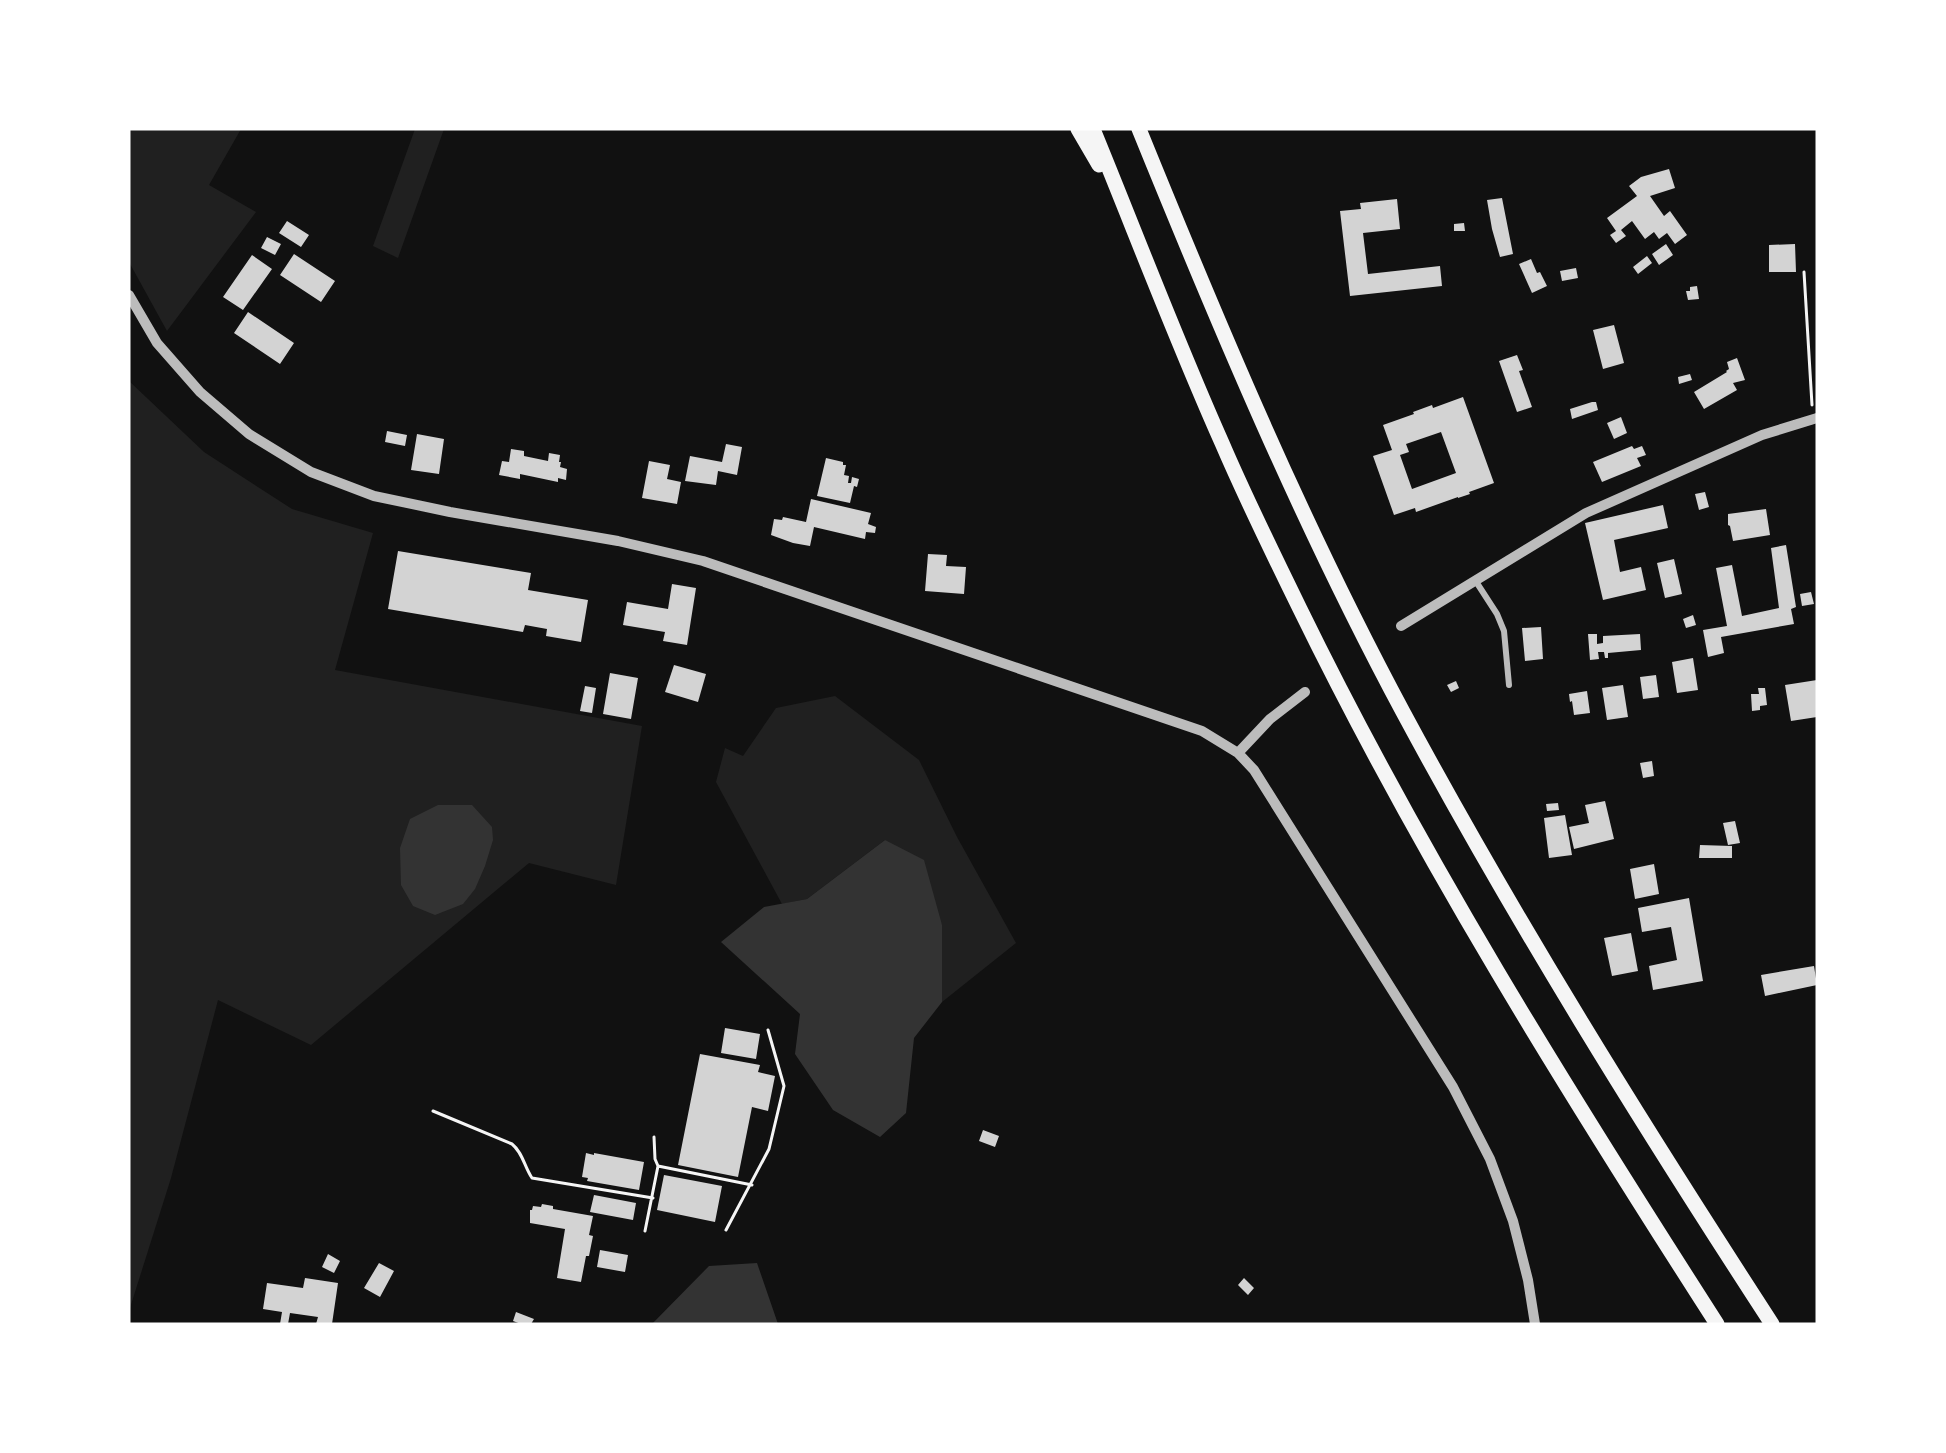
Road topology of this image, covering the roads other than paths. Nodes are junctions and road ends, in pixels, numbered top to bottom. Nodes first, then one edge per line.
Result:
1 (1078, 129) edge
2 (1093, 129) edge
3 (1139, 129) edge
4 (1131, 223) junction
5 (129, 295) edge
6 (1815, 419) edge
7 (1474, 580) junction
8 (1401, 626) dead end
9 (1509, 686) dead end
10 (1305, 692) dead end
11 (1238, 753) junction
12 (1536, 1324) edge
13 (1717, 1324) edge
14 (1772, 1324) edge

1 - 4 highway
2 - 4 highway
3 - 14 highway
4 - 13 highway
5 - 11 street
6 - 7 street
7 - 8 street
7 - 9 street
10 - 11 street
11 - 12 street

